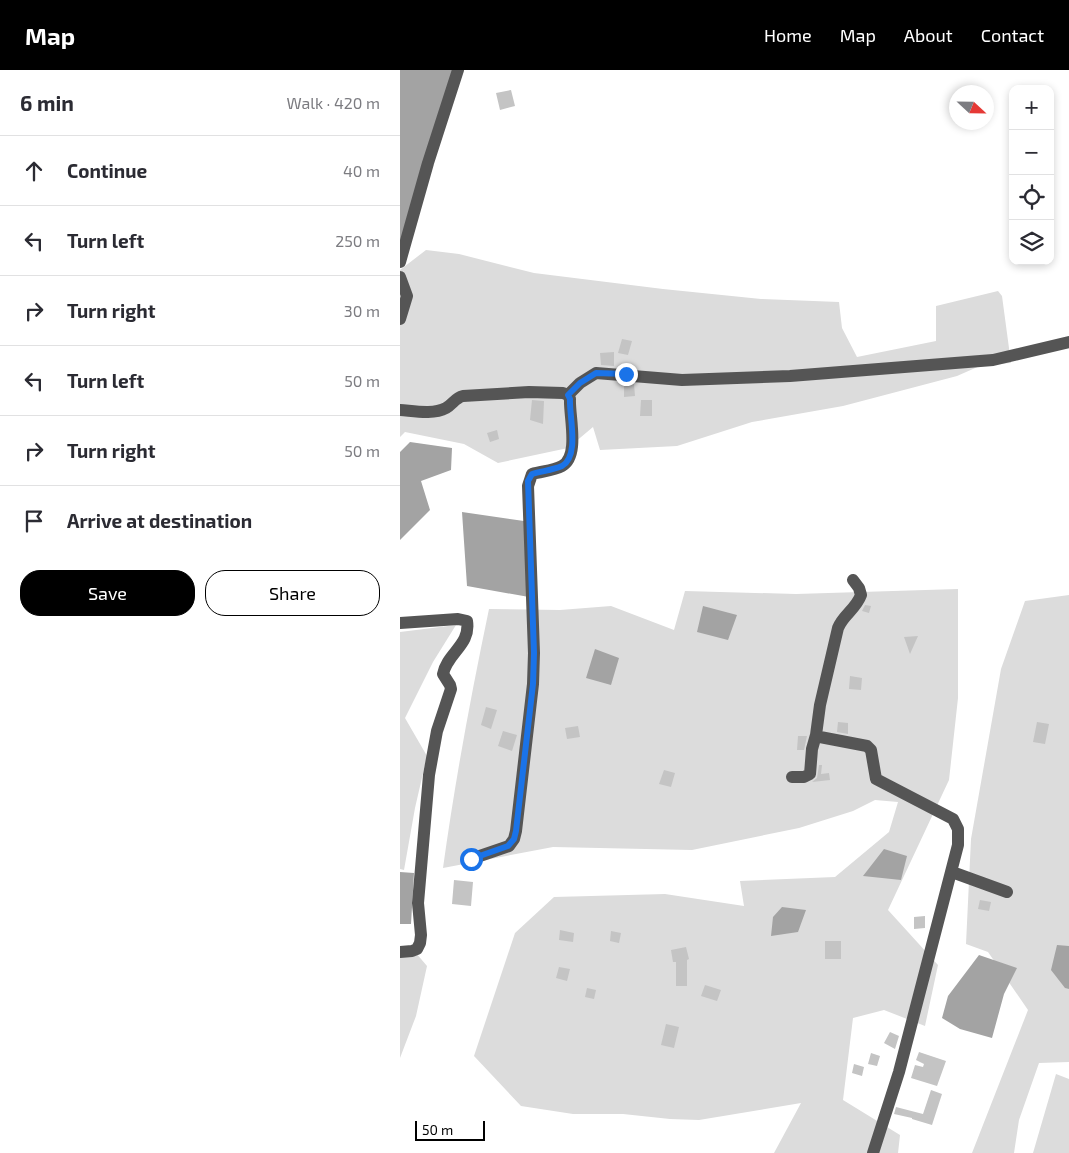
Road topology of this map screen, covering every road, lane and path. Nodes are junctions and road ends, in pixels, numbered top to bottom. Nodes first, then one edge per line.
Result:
1 (458, 70) edge
2 (400, 262) edge
3 (400, 277) edge
4 (400, 319) edge
5 (1069, 342) edge
6 (568, 395) junction
7 (400, 410) edge
8 (853, 580) dead end
9 (400, 624) edge
10 (816, 735) junction
11 (792, 777) dead end
12 (471, 859) dead end
13 (952, 872) junction
14 (1007, 892) dead end
15 (400, 952) edge
16 (873, 1153) edge

1 - 2 street
3 - 4 street
5 - 6 street
6 - 7 street
6 - 12 street
8 - 10 street
9 - 15 street
10 - 11 street
10 - 13 street
13 - 14 street
13 - 16 street

